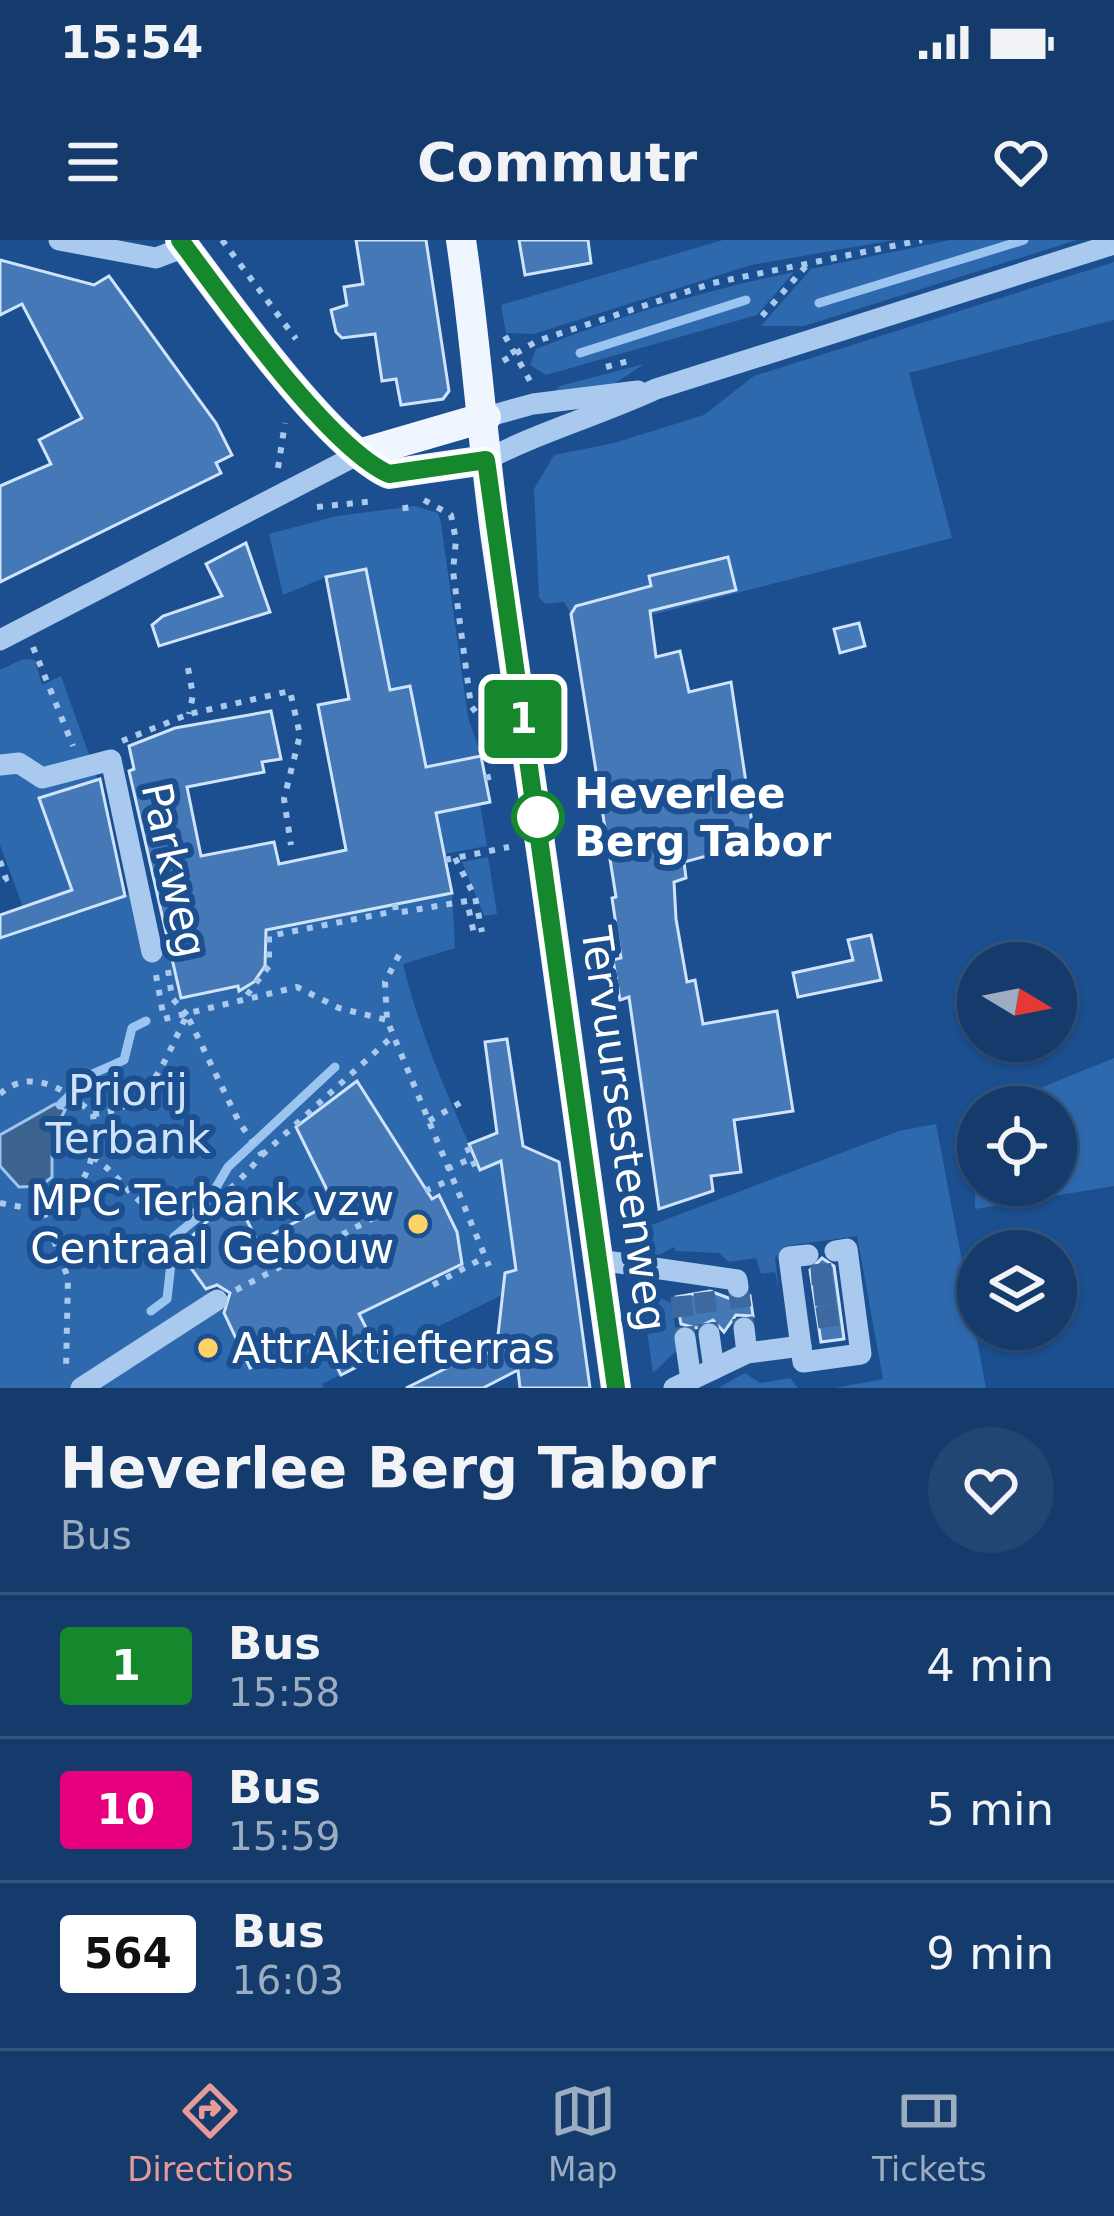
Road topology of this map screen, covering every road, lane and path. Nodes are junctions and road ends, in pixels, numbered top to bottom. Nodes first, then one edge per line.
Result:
1 (59, 240) edge
2 (221, 240) edge
3 (461, 240) edge
4 (922, 240) edge
5 (183, 244) edge
6 (1114, 244) edge
7 (810, 263) junction
8 (762, 316) dead end
9 (303, 350) dead end
10 (519, 352) junction
11 (502, 361) dead end
12 (530, 379) dead end
13 (656, 388) junction
14 (284, 413) dead end
15 (486, 417) junction
16 (359, 454) junction
17 (486, 460) junction
18 (274, 477) dead end
19 (405, 505) dead end
20 (406, 519) dead end
21 (0, 640) edge
22 (37, 657) dead end
23 (188, 668) dead end
24 (189, 714) junction
25 (108, 746) dead end
26 (78, 759) dead end
27 (0, 766) edge
28 (497, 776) dead end
29 (485, 778) dead end
30 (291, 844) dead end
31 (509, 847) dead end
32 (455, 858) junction
33 (445, 860) dead end
34 (3, 861) edge
35 (0, 881) edge
36 (399, 955) dead end
37 (159, 958) junction
38 (245, 997) junction
39 (187, 1015) junction
40 (387, 1020) junction
41 (392, 1036) junction
42 (0, 1094) edge
43 (463, 1101) dead end
44 (93, 1114) junction
45 (428, 1121) junction
46 (467, 1147) dead end
47 (262, 1155) junction
48 (93, 1157) junction
49 (473, 1158) junction
50 (448, 1169) junction
51 (477, 1171) dead end
52 (452, 1179) junction
53 (425, 1191) dead end
54 (0, 1203) edge
55 (43, 1211) junction
56 (385, 1212) dead end
57 (599, 1260) junction
58 (677, 1271) junction
59 (433, 1285) dead end
60 (738, 1287) dead end
61 (845, 1287) dead end
62 (805, 1292) dead end
63 (681, 1296) tunnel mouth
64 (217, 1300) joint
65 (744, 1328) tunnel mouth
66 (715, 1333) tunnel mouth
67 (686, 1338) tunnel mouth
68 (801, 1346) junction
69 (747, 1353) junction
70 (719, 1367) junction
71 (683, 1384) edge
72 (64, 1388) edge
73 (81, 1388) edge
74 (616, 1388) edge

1 - 5 street
2 - 9 path
3 - 15 main road, Tervuursesteenweg
4 - 7 path
5 - 16 main road
6 - 13 street
7 - 8 path
7 - 10 path
10 - 11 path
10 - 12 path
13 - 15 street
13 - 17 street
14 - 18 path
15 - 16 main road
15 - 17 main road, Tervuursesteenweg
16 - 17 main road
16 - 21 street
17 - 57 main road, Tervuursesteenweg
19 - 20 path
22 - 26 path
23 - 24 path
24 - 25 path
24 - 30 path
27 - 37 street, Parkweg
28 - 29 path
31 - 32 path
32 - 33 path
32 - 38 path
34 - 35 path
36 - 40 path
37 - 39 path
37 - 39 path, Parkweg
38 - 39 path
38 - 40 path
39 - 44 path
39 - 47 path
40 - 41 path
41 - 45 path
41 - 47 path
42 - 44 path
43 - 45 path
44 - 48 path
45 - 50 path
46 - 49 path
47 - 48 path
48 - 55 path
49 - 50 path
49 - 51 path
50 - 52 path
52 - 53 path
52 - 59 path
54 - 55 path
55 - 72 path
56 - 64 path
57 - 58 street
57 - 74 main road, Tervuursesteenweg
58 - 60 street
58 - 63 street
61 - 68 street
62 - 68 street
64 - 73 street
65 - 69 street
66 - 70 street
67 - 71 street
68 - 69 street
69 - 70 street
70 - 71 street

